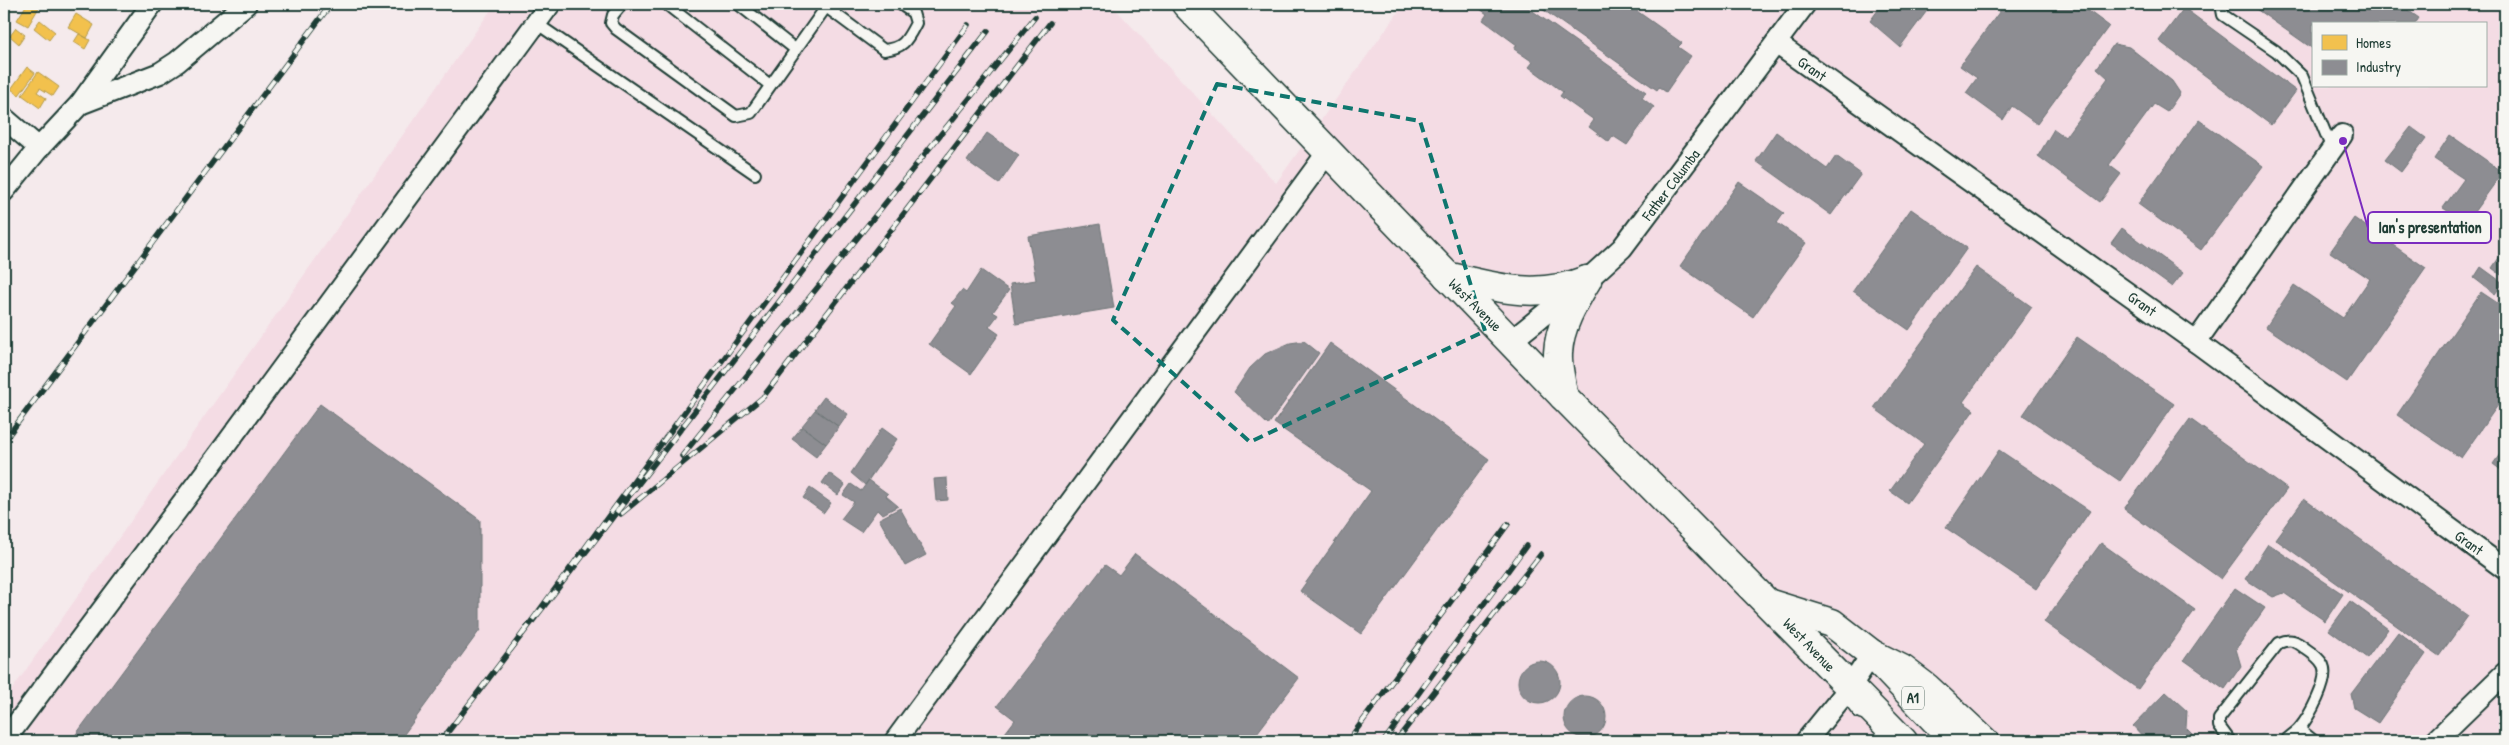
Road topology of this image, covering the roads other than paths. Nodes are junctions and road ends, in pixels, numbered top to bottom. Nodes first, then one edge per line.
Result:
1 (152, 4) edge
2 (246, 4) edge
3 (550, 4) edge
4 (622, 4) edge
5 (666, 4) edge
6 (738, 4) edge
7 (900, 4) edge
8 (1186, 4) edge
9 (1805, 4) edge
10 (2221, 4) edge
11 (824, 6) edge
12 (536, 24) junction
13 (1776, 43) junction
14 (795, 50) junction
15 (770, 84) junction
16 (80, 104) junction
17 (4, 118) edge
18 (2337, 142) joint
19 (39, 148) junction
20 (1327, 153) junction
21 (755, 174) dead end
22 (4, 191) edge
23 (1447, 276) junction
24 (1587, 280) junction
25 (1511, 341) junction
26 (2196, 342) junction
27 (1563, 396) junction
28 (2505, 569) edge
29 (1768, 602) junction
30 (1872, 654) junction
31 (2505, 673) edge
32 (1850, 687) junction
33 (2299, 729) junction
34 (4, 741) edge
35 (895, 741) edge
36 (1806, 741) edge
37 (1891, 741) edge
38 (1903, 741) edge
39 (1955, 741) edge
40 (1984, 741) edge
41 (2230, 741) edge
42 (2285, 741) edge
43 (2314, 741) edge
44 (2435, 741) edge

1 - 16 street
2 - 16 street
3 - 12 street
4 - 15 lane
5 - 15 lane
6 - 14 lane
7 - 11 lane
8 - 20 main road, West Avenue
9 - 13 street, Father Columba
10 - 18 lane
11 - 14 lane
12 - 21 lane
12 - 34 street
13 - 24 street, Father Columba
13 - 26 street, Grant
14 - 15 lane
16 - 19 street
17 - 19 street
18 - 26 street
19 - 22 street
20 - 23 main road, West Avenue
20 - 35 street
23 - 24 main road
23 - 25 main road, West Avenue
24 - 25 street, Father Columba
24 - 27 main road
25 - 27 main road, West Avenue
26 - 28 street, Grant
27 - 29 main road, West Avenue
29 - 30 main road, West Avenue
29 - 32 main road, West Avenue
30 - 32 street
30 - 39 main road, A1
30 - 40 main road
31 - 44 street
32 - 36 street
32 - 37 main road
32 - 38 main road, A1
33 - 41 lane
33 - 42 lane
33 - 43 lane

